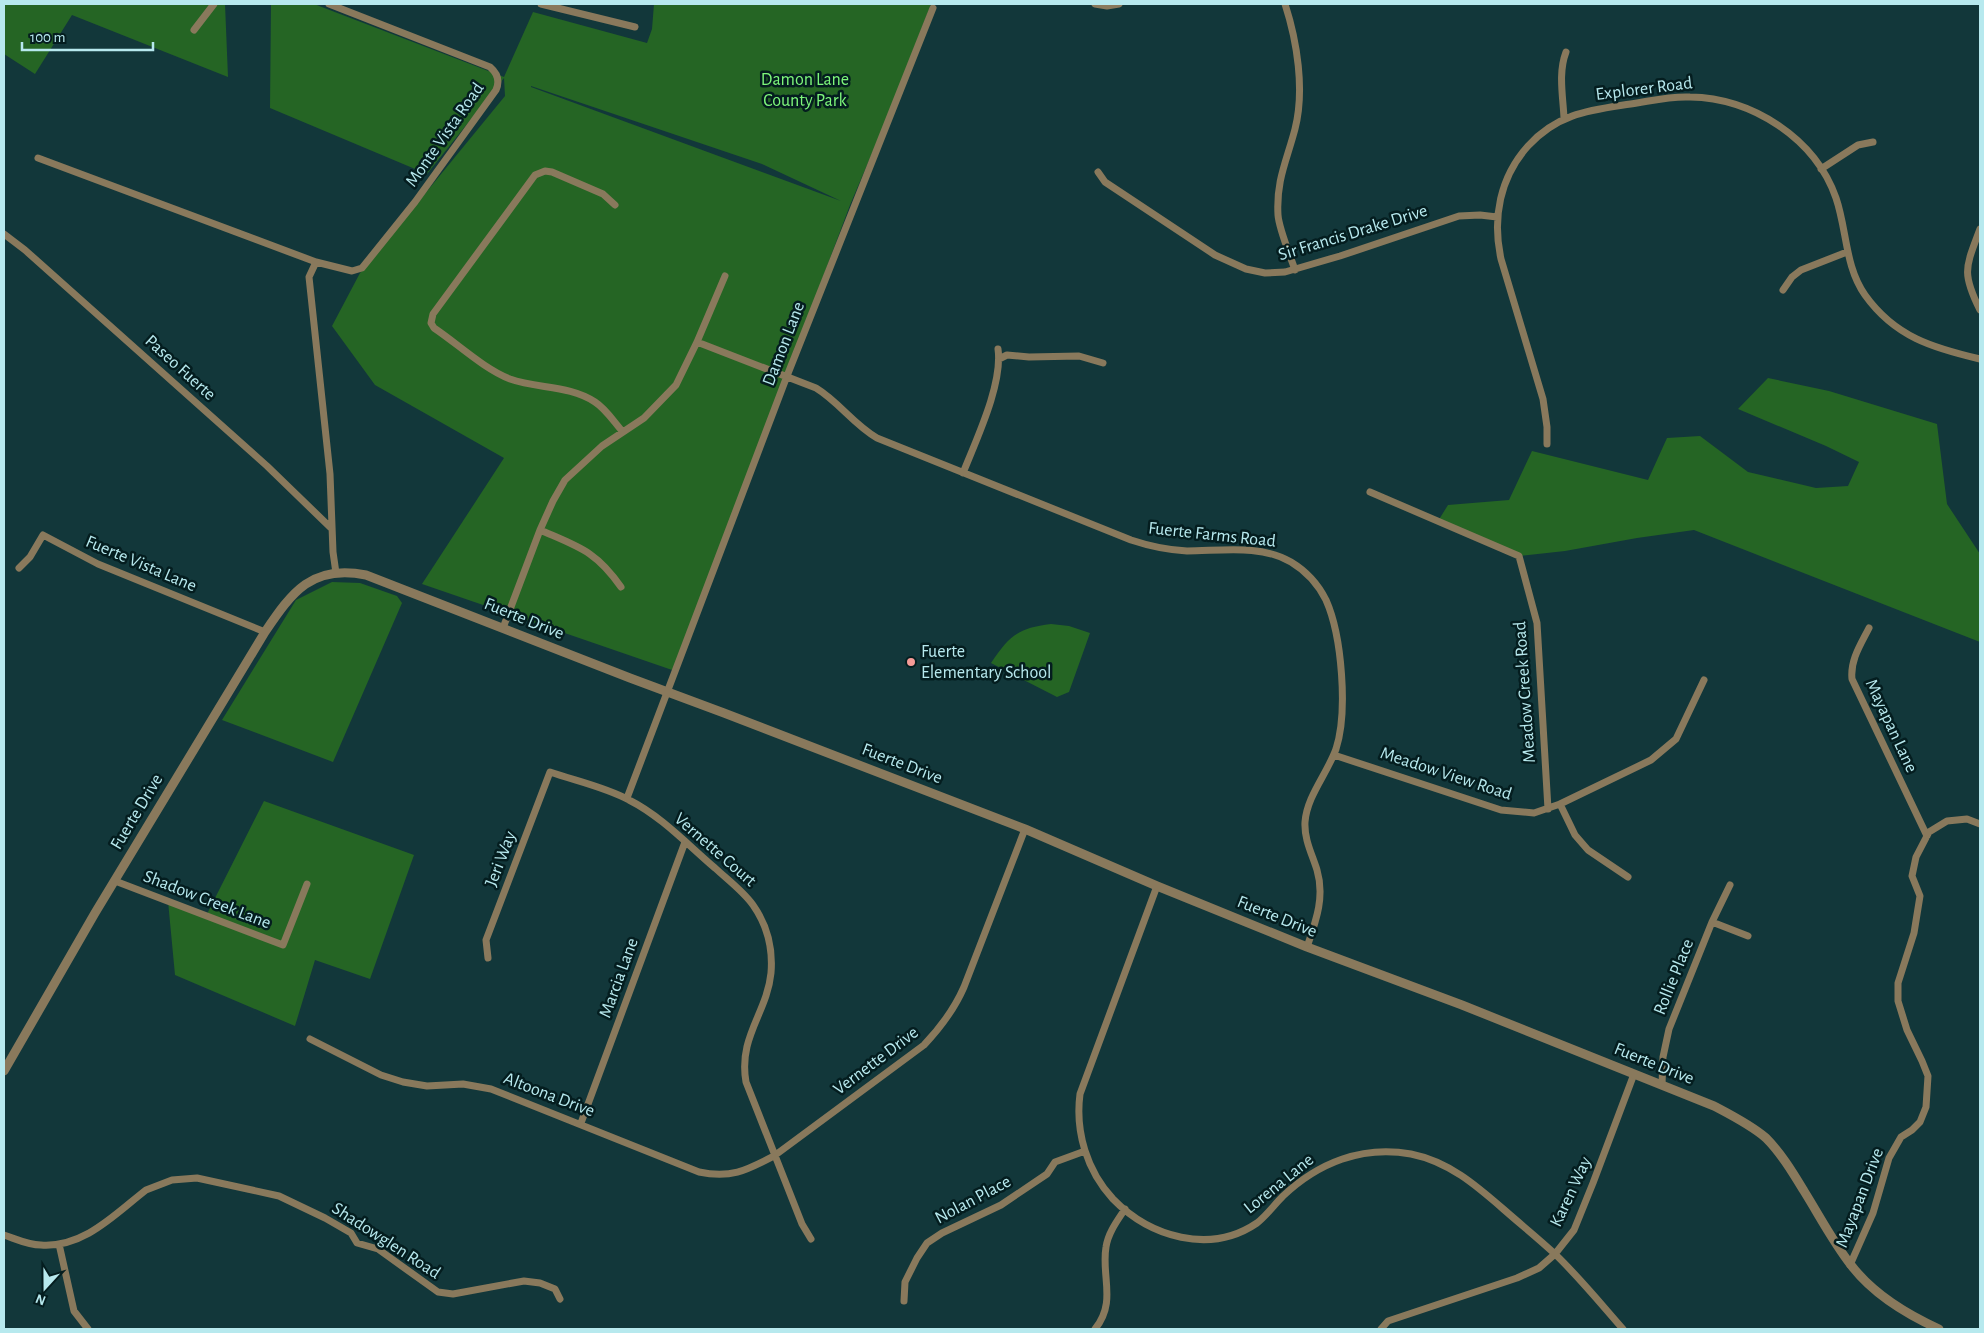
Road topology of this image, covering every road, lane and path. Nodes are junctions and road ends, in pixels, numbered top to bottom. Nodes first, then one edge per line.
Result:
1 (214, 4) edge
2 (329, 4) edge
3 (541, 4) edge
4 (1095, 4) edge
5 (1119, 4) edge
6 (1285, 4) edge
7 (933, 8) dead end
8 (635, 27) dead end
9 (194, 30) dead end
10 (1566, 52) dead end
11 (1564, 118) junction
12 (1873, 142) dead end
13 (38, 158) dead end
14 (1821, 169) junction
15 (1098, 172) dead end
16 (615, 205) dead end
17 (1497, 217) junction
18 (1980, 229) edge
19 (4, 234) edge
20 (1847, 252) junction
21 (316, 262) junction
22 (1295, 270) junction
23 (725, 276) dead end
24 (1783, 290) dead end
25 (1980, 310) edge
26 (697, 342) junction
27 (998, 349) dead end
28 (999, 359) junction
29 (1980, 360) edge
30 (1103, 363) dead end
31 (788, 376) junction
32 (623, 432) junction
33 (1547, 444) dead end
34 (963, 473) junction
35 (1370, 492) dead end
36 (332, 529) junction
37 (540, 530) junction
38 (19, 568) dead end
39 (336, 572) junction
40 (621, 587) dead end
41 (503, 628) junction
42 (1869, 628) dead end
43 (266, 632) junction
44 (1704, 680) dead end
45 (666, 692) junction
46 (1334, 755) junction
47 (550, 772) joint
48 (626, 798) junction
49 (1560, 804) junction
50 (1548, 809) junction
51 (1980, 824) edge
52 (1025, 829) junction
53 (1927, 836) junction
54 (685, 842) junction
55 (1628, 877) dead end
56 (115, 882) junction
57 (307, 884) dead end
58 (1730, 885) dead end
59 (1157, 886) junction
60 (1712, 922) junction
61 (1748, 936) dead end
62 (1308, 947) junction
63 (488, 958) dead end
64 (310, 1040) dead end
65 (4, 1071) edge
66 (1634, 1074) junction
67 (1662, 1085) junction
68 (581, 1123) junction
69 (1085, 1151) junction
70 (774, 1156) junction
71 (1124, 1209) junction
72 (4, 1235) edge
73 (811, 1239) dead end
74 (59, 1244) junction
75 (1555, 1254) junction
76 (1850, 1264) junction
77 (560, 1299) dead end
78 (904, 1301) dead end
79 (88, 1329) edge
80 (1095, 1329) edge
81 (1381, 1329) edge
82 (1623, 1329) edge
83 (1939, 1329) edge

1 - 9 street
2 - 21 street, Monte Vista Road
3 - 8 street
4 - 5 street
6 - 22 street
7 - 31 street, Damon Lane
10 - 11 street
11 - 14 street, Explorer Road
11 - 17 street, Explorer Road
12 - 14 street
13 - 21 street, Monte Vista Road
14 - 20 street, Explorer Road
15 - 22 street, Sir Francis Drake Drive
16 - 32 street
17 - 22 street, Sir Francis Drake Drive
17 - 33 street, Explorer Road
18 - 25 street
19 - 36 street, Paseo Fuerte
20 - 24 street
20 - 29 street, Explorer Road
21 - 36 street
23 - 26 street
26 - 31 street, Fuerte Farms Road
26 - 32 street
27 - 28 street
28 - 30 street
28 - 34 street
31 - 34 street, Fuerte Farms Road
31 - 45 street, Damon Lane
32 - 37 street
34 - 46 street, Fuerte Farms Road
35 - 50 street, Meadow Creek Road
36 - 39 street
37 - 40 street
37 - 41 street
38 - 43 street, Fuerte Vista Lane
39 - 41 street, Fuerte Drive
39 - 43 street, Fuerte Drive
41 - 45 street, Fuerte Drive
42 - 53 street, Mayapan Lane
43 - 56 street, Fuerte Drive
44 - 49 street, Meadow View Road
45 - 48 street
45 - 52 street, Fuerte Drive
46 - 50 street, Meadow View Road
46 - 62 street, Fuerte Farms Road
47 - 48 street, Vernette Court
47 - 63 street, Jeri Way
48 - 54 street, Vernette Court
49 - 50 street, Meadow View Road
49 - 55 street
51 - 53 street, Mayapan Drive
52 - 59 street, Fuerte Drive
52 - 70 street, Vernette Drive
53 - 76 street, Mayapan Drive
54 - 68 street, Marcia Lane
54 - 70 street, Vernette Court
56 - 57 street, Shadow Creek Lane
56 - 65 street, Fuerte Drive
58 - 60 street, Rollie Place
59 - 62 street, Fuerte Drive
59 - 69 street, Lorena Lane
60 - 61 street
60 - 67 street, Rollie Place
62 - 66 street, Fuerte Drive
64 - 68 street, Altoona Drive
66 - 67 street, Fuerte Drive
66 - 75 street, Karen Way
67 - 76 street, Fuerte Drive
68 - 70 street, Altoona Drive
69 - 71 street, Lorena Lane
69 - 78 street, Nolan Place
70 - 73 street, Vernette Court
71 - 75 street, Lorena Lane
71 - 80 street
72 - 74 street, Shadowglen Road
74 - 77 street, Shadowglen Road
74 - 79 street
75 - 81 street, Karen Way
75 - 82 street, Lorena Lane
76 - 83 street, Fuerte Drive

